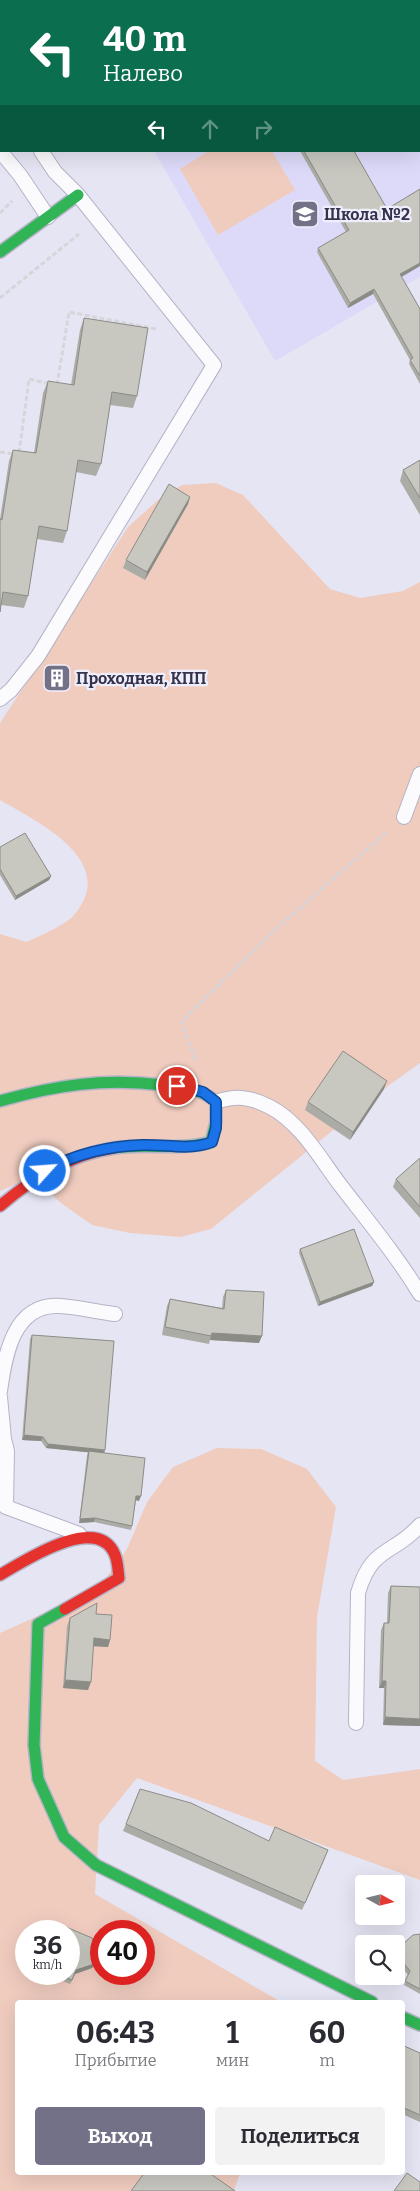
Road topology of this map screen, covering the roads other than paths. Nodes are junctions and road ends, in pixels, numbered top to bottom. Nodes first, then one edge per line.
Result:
1 (0, 152) edge
2 (42, 152) edge
3 (78, 195) junction
4 (48, 217) junction
5 (0, 252) edge
6 (0, 699) edge
7 (420, 774) edge
8 (404, 817) road end
9 (0, 1101) edge
10 (216, 1102) junction
11 (0, 1206) edge
12 (420, 1294) edge
13 (115, 1314) dead end
14 (0, 1392) edge
15 (0, 1397) edge
16 (420, 1525) edge
17 (84, 1536) junction
18 (0, 1575) edge
19 (356, 1723) dead end
20 (368, 2000) edge
21 (405, 2018) edge
22 (420, 2025) edge

1 - 4 lane
2 - 3 lane
3 - 4 street
3 - 6 lane
4 - 5 street
7 - 8 lane
9 - 10 street
10 - 11 street
10 - 12 lane
13 - 14 lane
15 - 17 lane
16 - 19 lane
17 - 18 street
17 - 20 street
21 - 22 street

